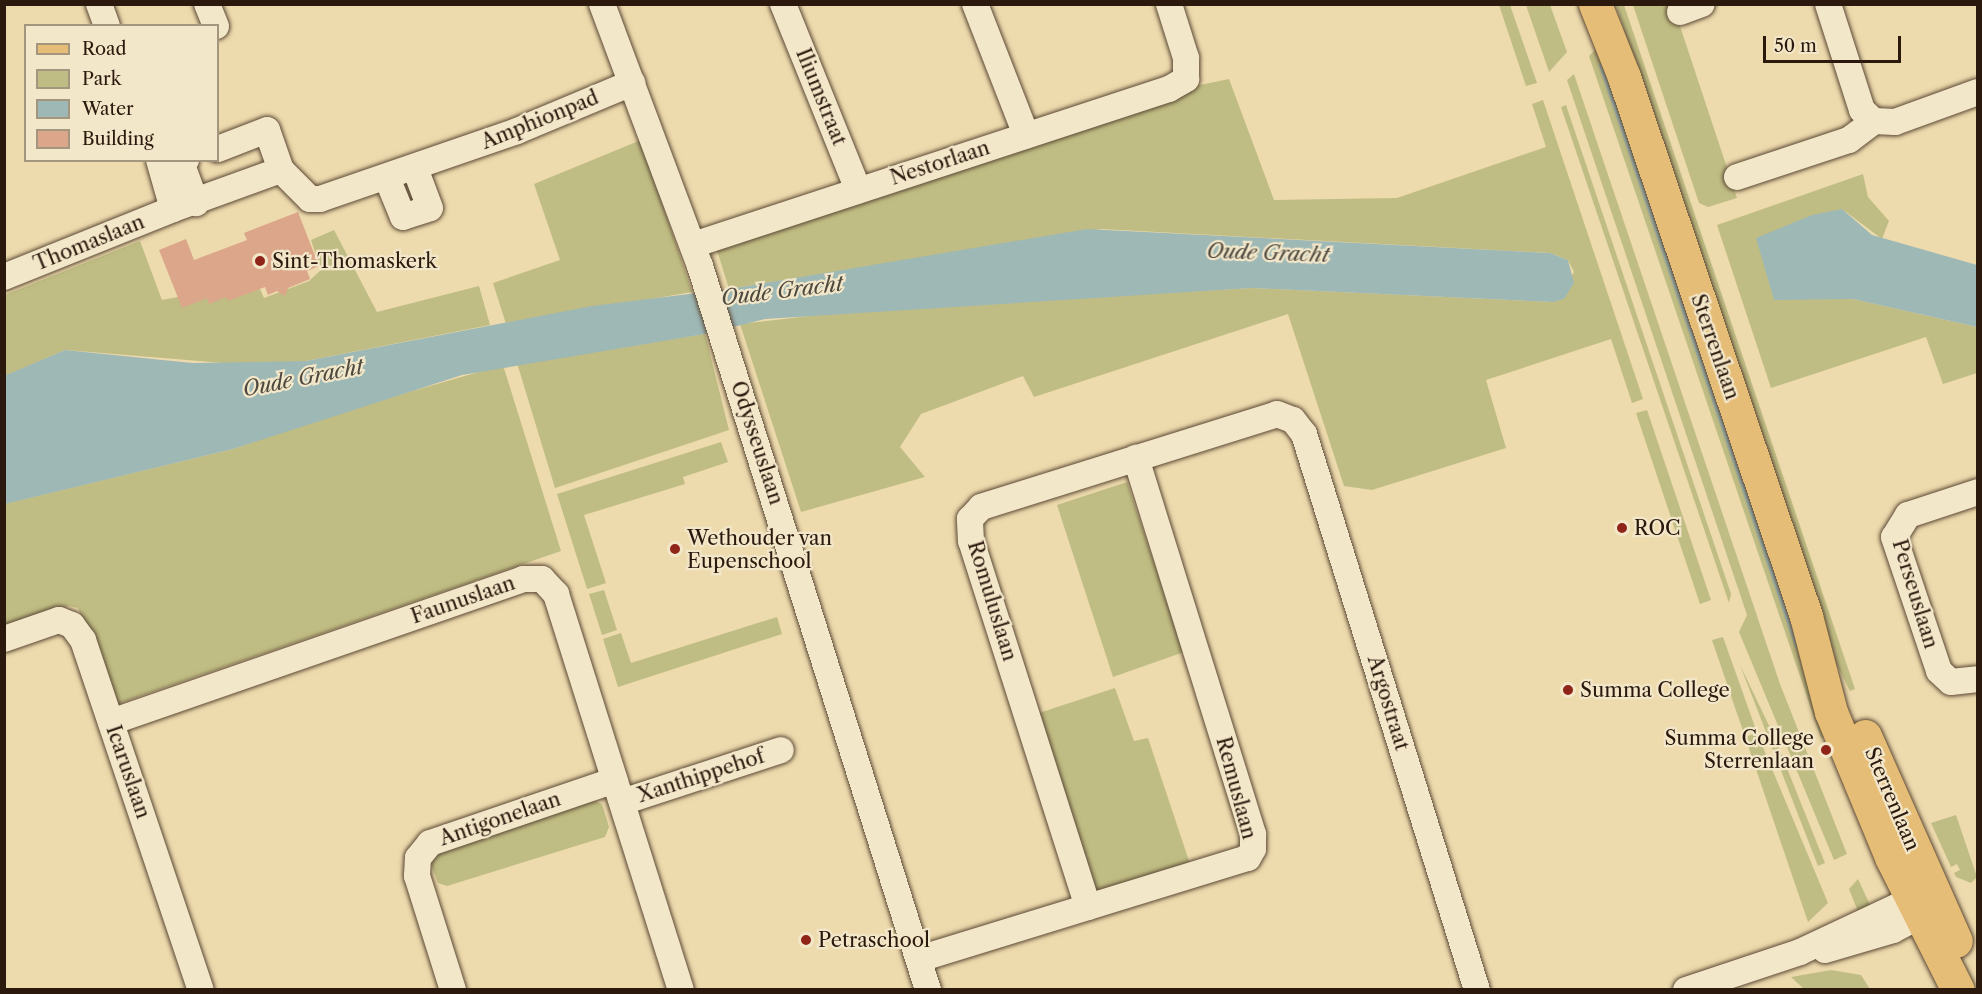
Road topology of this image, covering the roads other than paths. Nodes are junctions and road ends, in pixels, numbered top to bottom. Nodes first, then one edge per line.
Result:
1 (99, 4) edge
2 (207, 4) edge
3 (602, 4) edge
4 (783, 4) edge
5 (975, 4) edge
6 (1169, 4) edge
7 (1595, 4) edge
8 (1612, 4) edge
9 (1828, 4) edge
10 (106, 24) edge
11 (215, 24) edge
12 (1624, 77) junction
13 (632, 83) junction
14 (1977, 92) edge
15 (1874, 121) junction
16 (1026, 135) junction
17 (219, 148) edge
18 (160, 162) edge
19 (181, 162) edge
20 (415, 168) junction
21 (281, 170) junction
22 (1737, 177) dead end
23 (387, 178) junction
24 (858, 190) junction
25 (184, 206) junction
26 (693, 245) junction
27 (5, 276) edge
28 (1293, 420) joint
29 (1136, 458) junction
30 (1977, 492) edge
31 (4, 639) edge
32 (1977, 679) edge
33 (111, 722) junction
34 (781, 750) dead end
35 (618, 791) junction
36 (1922, 905) junction
37 (1088, 907) junction
38 (919, 959) junction
39 (1977, 983) edge
40 (201, 990) edge
41 (453, 990) edge
42 (681, 990) edge
43 (928, 990) edge
44 (1477, 990) edge
45 (1686, 990) edge
46 (1958, 990) edge

1 - 10 street
2 - 11 street
3 - 13 street, Odysseuslaan
4 - 24 street, Iliumstraat
5 - 16 street
6 - 16 street, Nestorlaan
7 - 12 main road, Sterrenlaan
8 - 12 main road, Sterrenlaan
9 - 15 street
12 - 36 main road, Sterrenlaan
13 - 20 street, Amphionpad
13 - 26 street, Odysseuslaan
14 - 15 street
15 - 22 street
16 - 24 street, Nestorlaan
17 - 21 street
18 - 25 street
19 - 25 street
20 - 23 street, Amphionpad
20 - 23 street
21 - 23 street, Amphionpad
21 - 25 street, Thomaslaan
24 - 26 street, Nestorlaan
25 - 27 street, Thomaslaan
26 - 38 street, Odysseuslaan
28 - 29 street, Romuluslaan
28 - 44 street, Argostraat
29 - 37 street, Romuluslaan
29 - 37 street, Remuslaan
30 - 32 street, Perseuslaan
31 - 33 street, Icaruslaan
33 - 35 street, Faunuslaan
33 - 40 street, Icaruslaan
34 - 35 street, Xanthippehof
35 - 41 street, Antigonelaan
35 - 42 street, Faunuslaan
36 - 39 main road, Sterrenlaan
36 - 45 street
36 - 46 main road, Sterrenlaan
37 - 38 street, Remuslaan
38 - 43 street, Odysseuslaan

